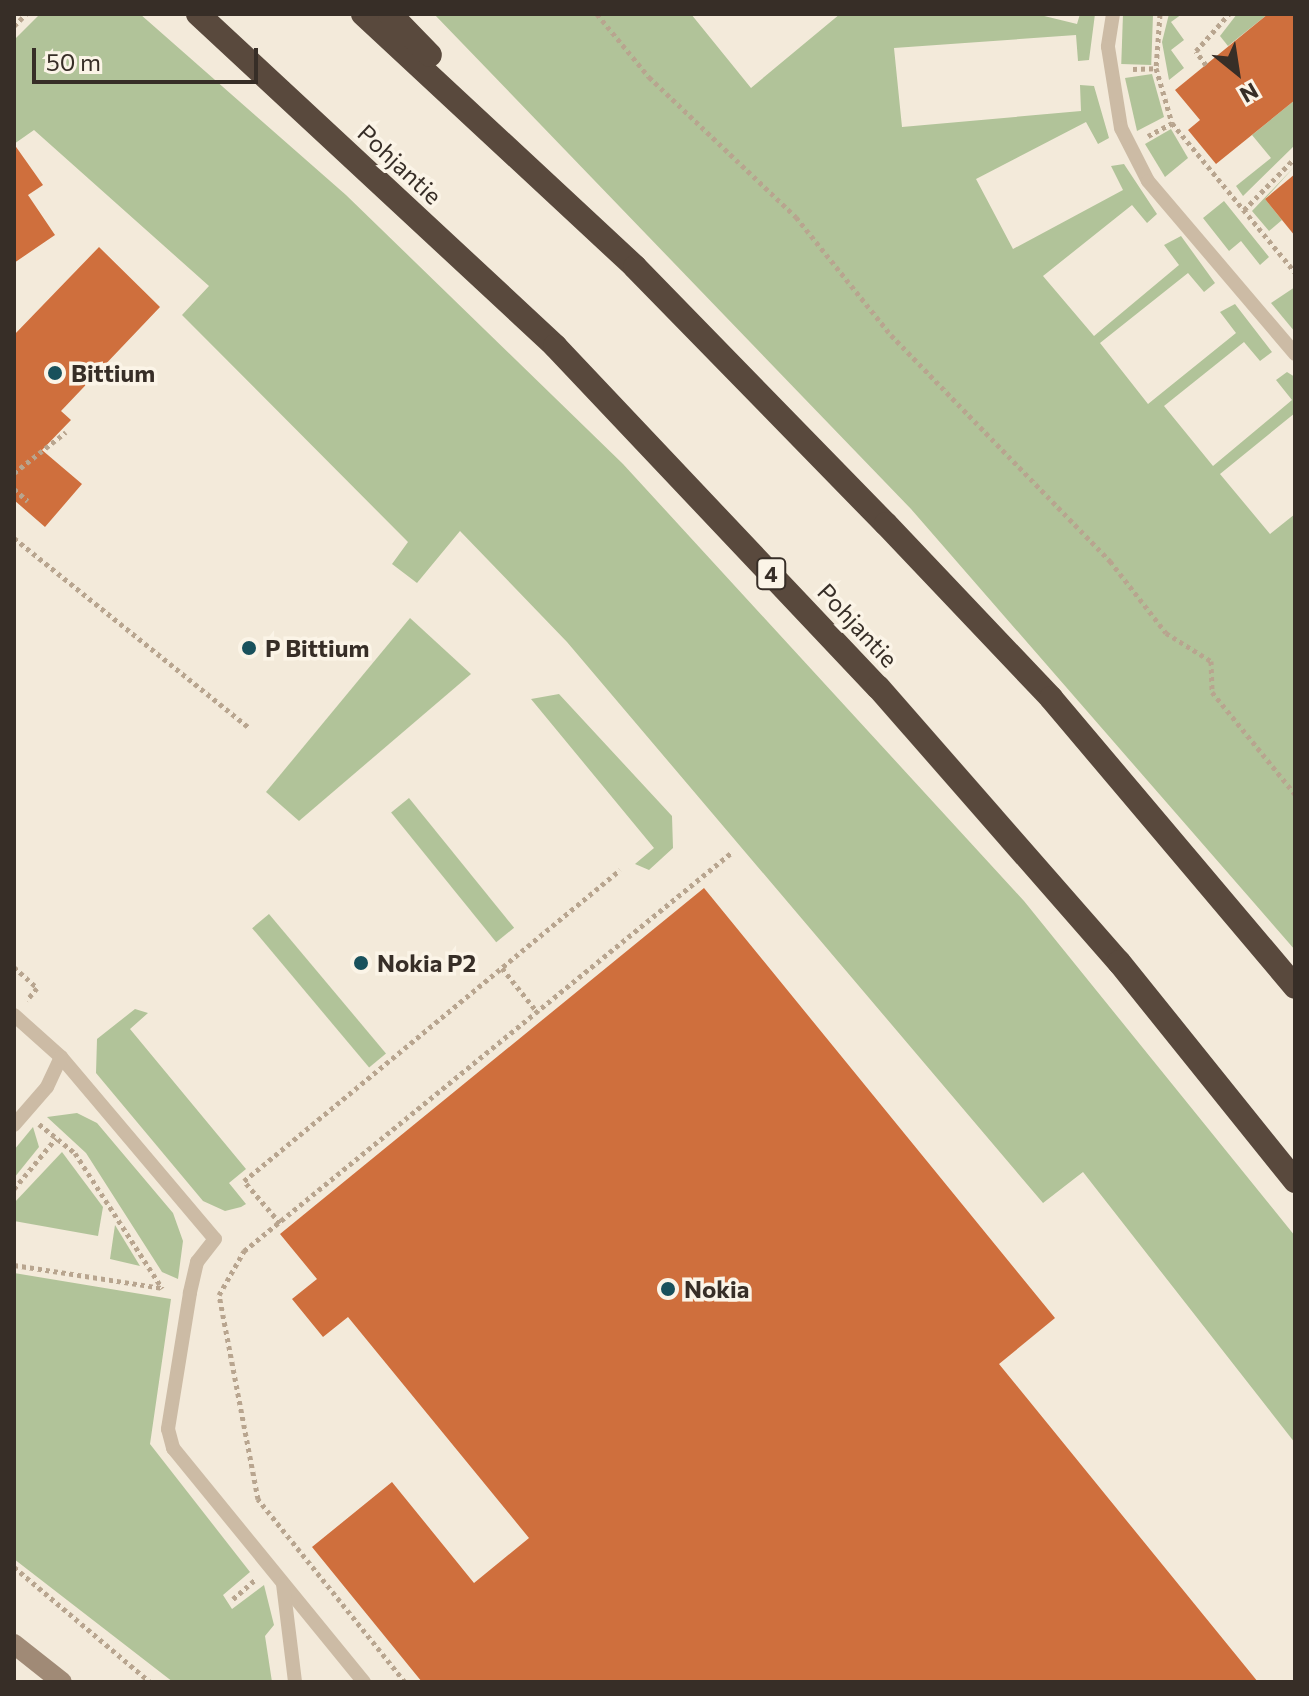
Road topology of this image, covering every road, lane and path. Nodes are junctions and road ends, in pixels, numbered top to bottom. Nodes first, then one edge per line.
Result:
1 (26, 14) edge
2 (198, 14) edge
3 (363, 14) edge
4 (390, 14) edge
5 (597, 14) edge
6 (1113, 14) edge
7 (1160, 14) edge
8 (1229, 14) edge
9 (14, 26) edge
10 (1206, 65) dead end
11 (1295, 158) edge
12 (1244, 210) junction
13 (635, 267) junction
14 (1295, 272) edge
15 (1295, 354) edge
16 (66, 432) dead end
17 (14, 473) edge
18 (14, 489) edge
19 (28, 501) dead end
20 (14, 538) edge
21 (248, 727) dead end
22 (1295, 794) edge
23 (731, 853) dead end
24 (620, 870) dead end
25 (14, 967) edge
26 (502, 968) junction
27 (1295, 987) edge
28 (37, 988) dead end
29 (538, 1013) junction
30 (14, 1015) edge
31 (61, 1057) junction
32 (14, 1125) edge
33 (1295, 1181) edge
34 (14, 1189) edge
35 (280, 1223) junction
36 (14, 1265) edge
37 (162, 1288) junction
38 (190, 1293) junction
39 (219, 1295) junction
40 (14, 1567) edge
41 (283, 1584) junction
42 (14, 1644) edge
43 (62, 1682) edge
44 (150, 1682) edge
45 (295, 1682) edge
46 (364, 1682) edge
47 (405, 1682) edge

1 - 9 path
2 - 33 highway, Pohjantie / 4
3 - 13 highway
4 - 13 highway
5 - 22 path
6 - 15 lane
7 - 12 path
8 - 10 path
11 - 12 path
12 - 14 path
13 - 27 highway
16 - 17 path
18 - 19 path
20 - 21 path
23 - 29 path
24 - 26 path
25 - 28 path
26 - 29 path
26 - 35 path
29 - 35 path
30 - 31 lane
31 - 32 lane
31 - 38 lane
34 - 37 path
35 - 39 path
36 - 37 path
37 - 38 path
38 - 39 path
38 - 41 lane
39 - 47 path
40 - 44 path
41 - 45 lane
41 - 46 lane
42 - 43 street

